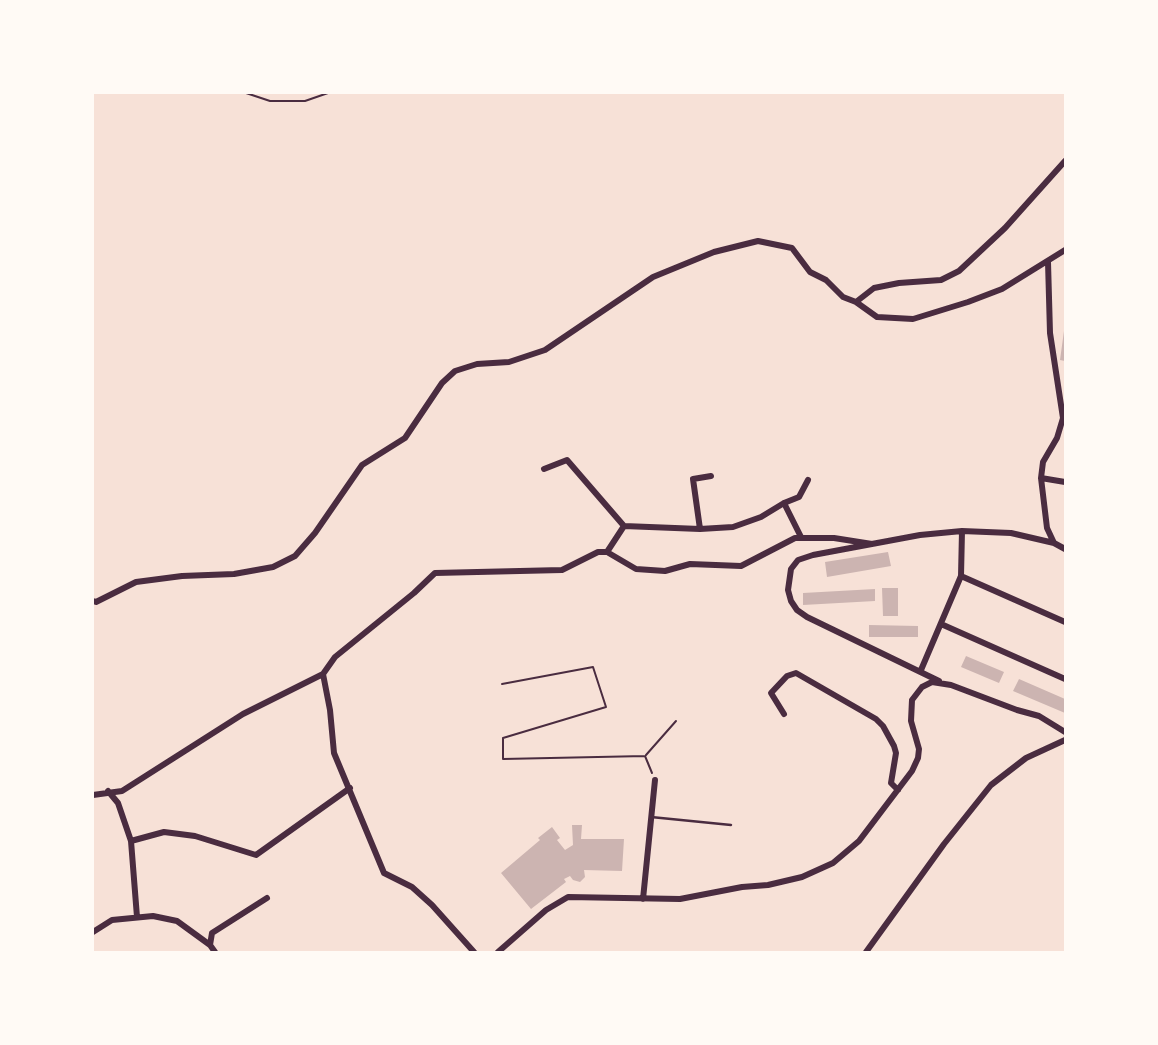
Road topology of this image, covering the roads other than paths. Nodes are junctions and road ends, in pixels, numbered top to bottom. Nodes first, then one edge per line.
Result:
1 (1065, 161) edge
2 (1065, 250) edge
3 (1048, 262) junction
4 (856, 302) junction
5 (544, 469) dead end
6 (711, 476) dead end
7 (1041, 478) junction
8 (808, 480) dead end
9 (1065, 482) edge
10 (784, 503) junction
11 (624, 526) junction
12 (700, 530) junction
13 (962, 531) junction
14 (801, 537) junction
15 (1054, 543) junction
16 (872, 544) junction
17 (1065, 549) edge
18 (607, 552) junction
19 (961, 576) junction
20 (93, 601) edge
21 (1065, 622) edge
22 (941, 624) junction
23 (921, 670) junction
24 (323, 674) junction
25 (1065, 679) edge
26 (941, 682) junction
27 (784, 714) dead end
28 (1065, 732) edge
29 (1065, 740) edge
30 (655, 780) road end
31 (349, 788) junction
32 (898, 790) junction
33 (108, 791) junction
34 (93, 795) edge
35 (651, 817) junction
36 (731, 825) dead end
37 (131, 841) junction
38 (267, 898) dead end
39 (643, 899) junction
40 (137, 917) junction
41 (93, 932) edge
42 (210, 945) junction
43 (215, 952) edge
44 (474, 952) edge
45 (498, 952) edge
46 (866, 952) edge

1 - 4 street
2 - 3 street
3 - 4 street
3 - 7 street
4 - 20 street
5 - 11 street
6 - 12 street
7 - 9 street
7 - 15 street
8 - 10 street
10 - 12 street
10 - 14 street
11 - 12 street
11 - 18 street
13 - 15 street
13 - 16 street
13 - 19 street
14 - 16 street
14 - 18 street
15 - 17 street
16 - 23 street
18 - 24 street
19 - 21 street
19 - 22 street
22 - 23 street
22 - 25 street
23 - 26 street
24 - 31 street
24 - 33 street
26 - 28 street
26 - 32 street
27 - 32 street
29 - 46 street
30 - 35 street
31 - 37 street
31 - 44 street
32 - 39 street
33 - 34 street
33 - 37 street
35 - 36 lane
35 - 39 street
37 - 40 street
38 - 42 street
39 - 45 street
40 - 41 street
40 - 42 street
42 - 43 street

